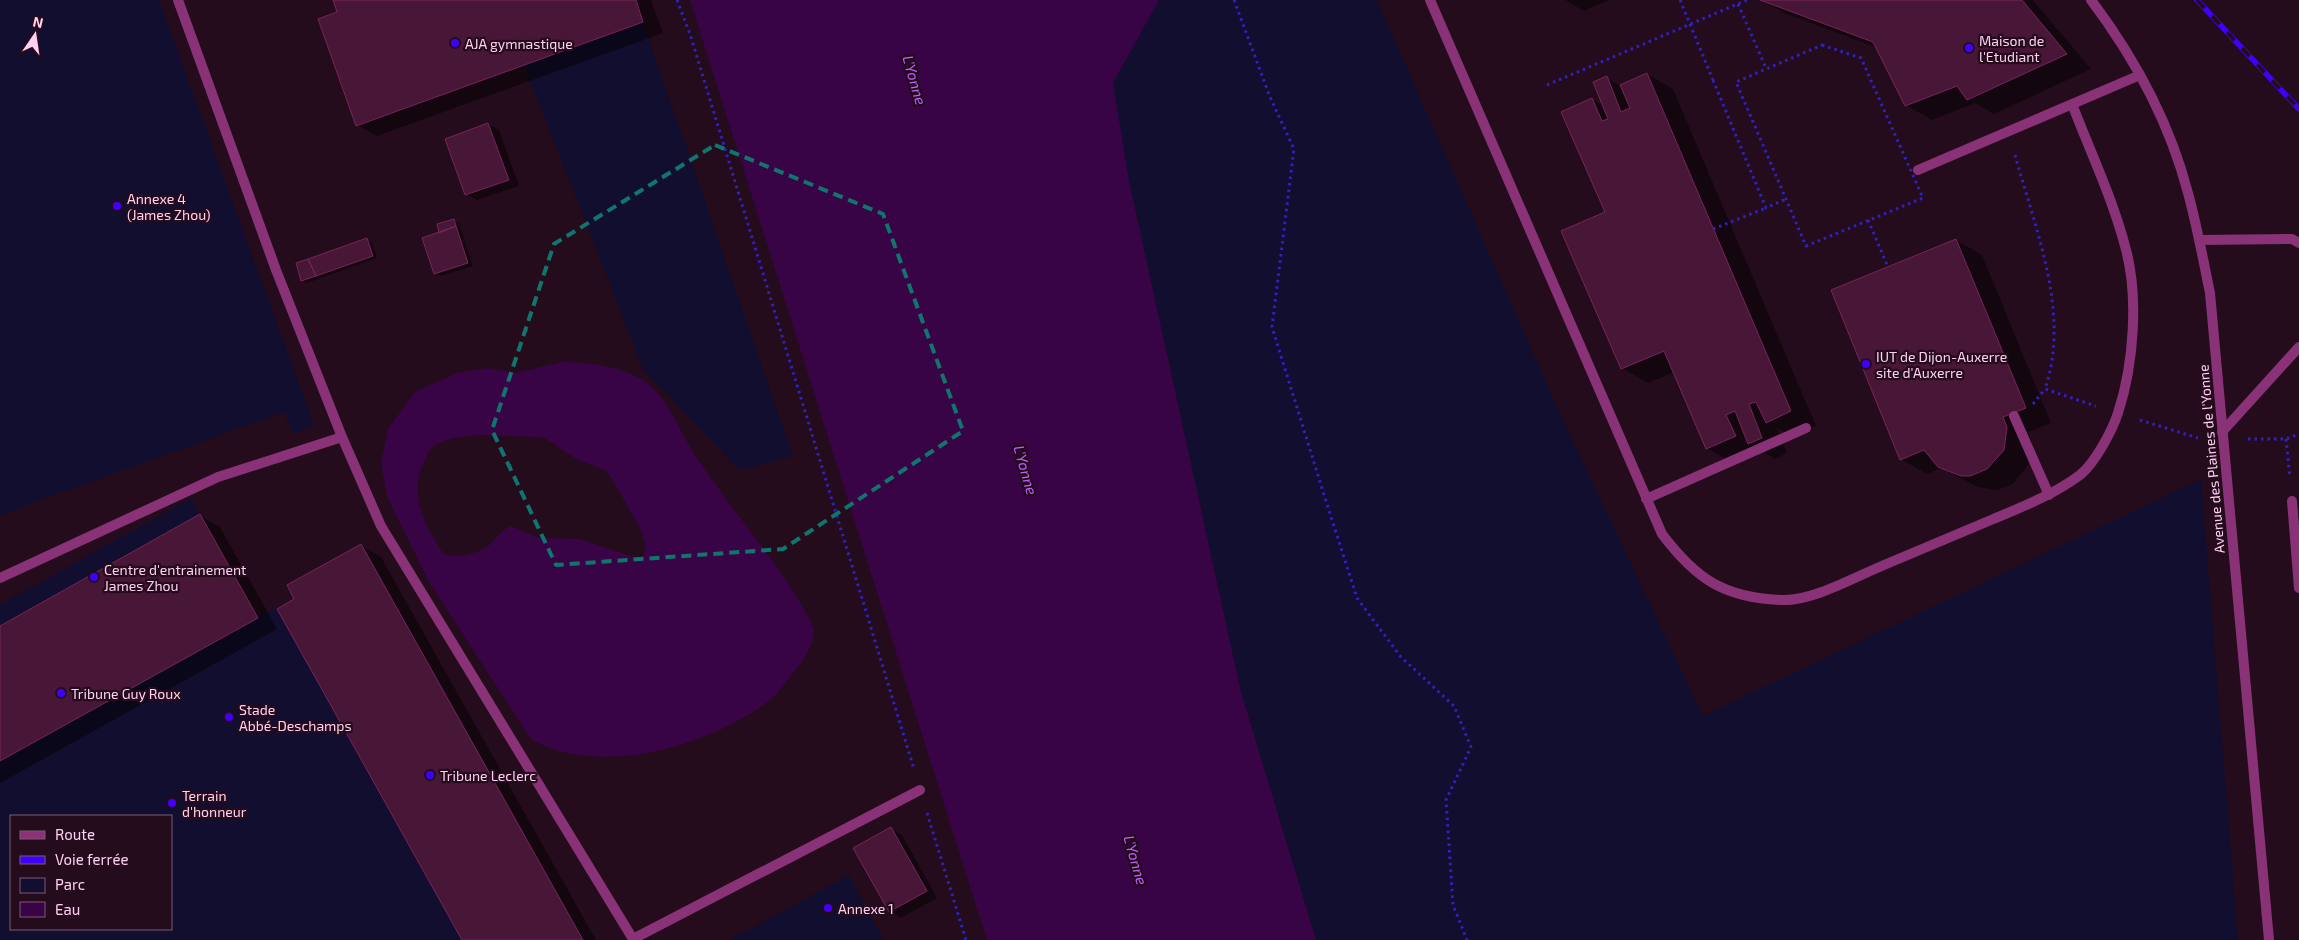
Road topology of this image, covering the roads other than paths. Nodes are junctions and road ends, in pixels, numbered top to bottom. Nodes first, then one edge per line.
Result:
1 (178, 0) edge
2 (1430, 0) edge
3 (2091, 0) edge
4 (2140, 75) junction
5 (2072, 104) junction
6 (1918, 170) dead end
7 (2200, 240) junction
8 (2299, 243) edge
9 (2299, 347) edge
10 (2014, 416) dead end
11 (1806, 428) dead end
12 (2223, 436) junction
13 (342, 437) junction
14 (2048, 495) junction
15 (1646, 498) junction
16 (2292, 501) road end
17 (0, 578) edge
18 (2299, 588) edge
19 (920, 790) road end
20 (2269, 940) edge

1 - 13 street
2 - 15 street
3 - 4 street, Avenue des Plaines de l'Yonne
4 - 5 street
4 - 7 street, Avenue des Plaines de l'Yonne
5 - 6 street
5 - 14 street
7 - 8 street
7 - 12 street, Avenue des Plaines de l'Yonne
9 - 12 street
10 - 14 street
11 - 15 street
12 - 20 street, Avenue des Plaines de l'Yonne
13 - 17 street
13 - 19 street
14 - 15 street
16 - 18 street

